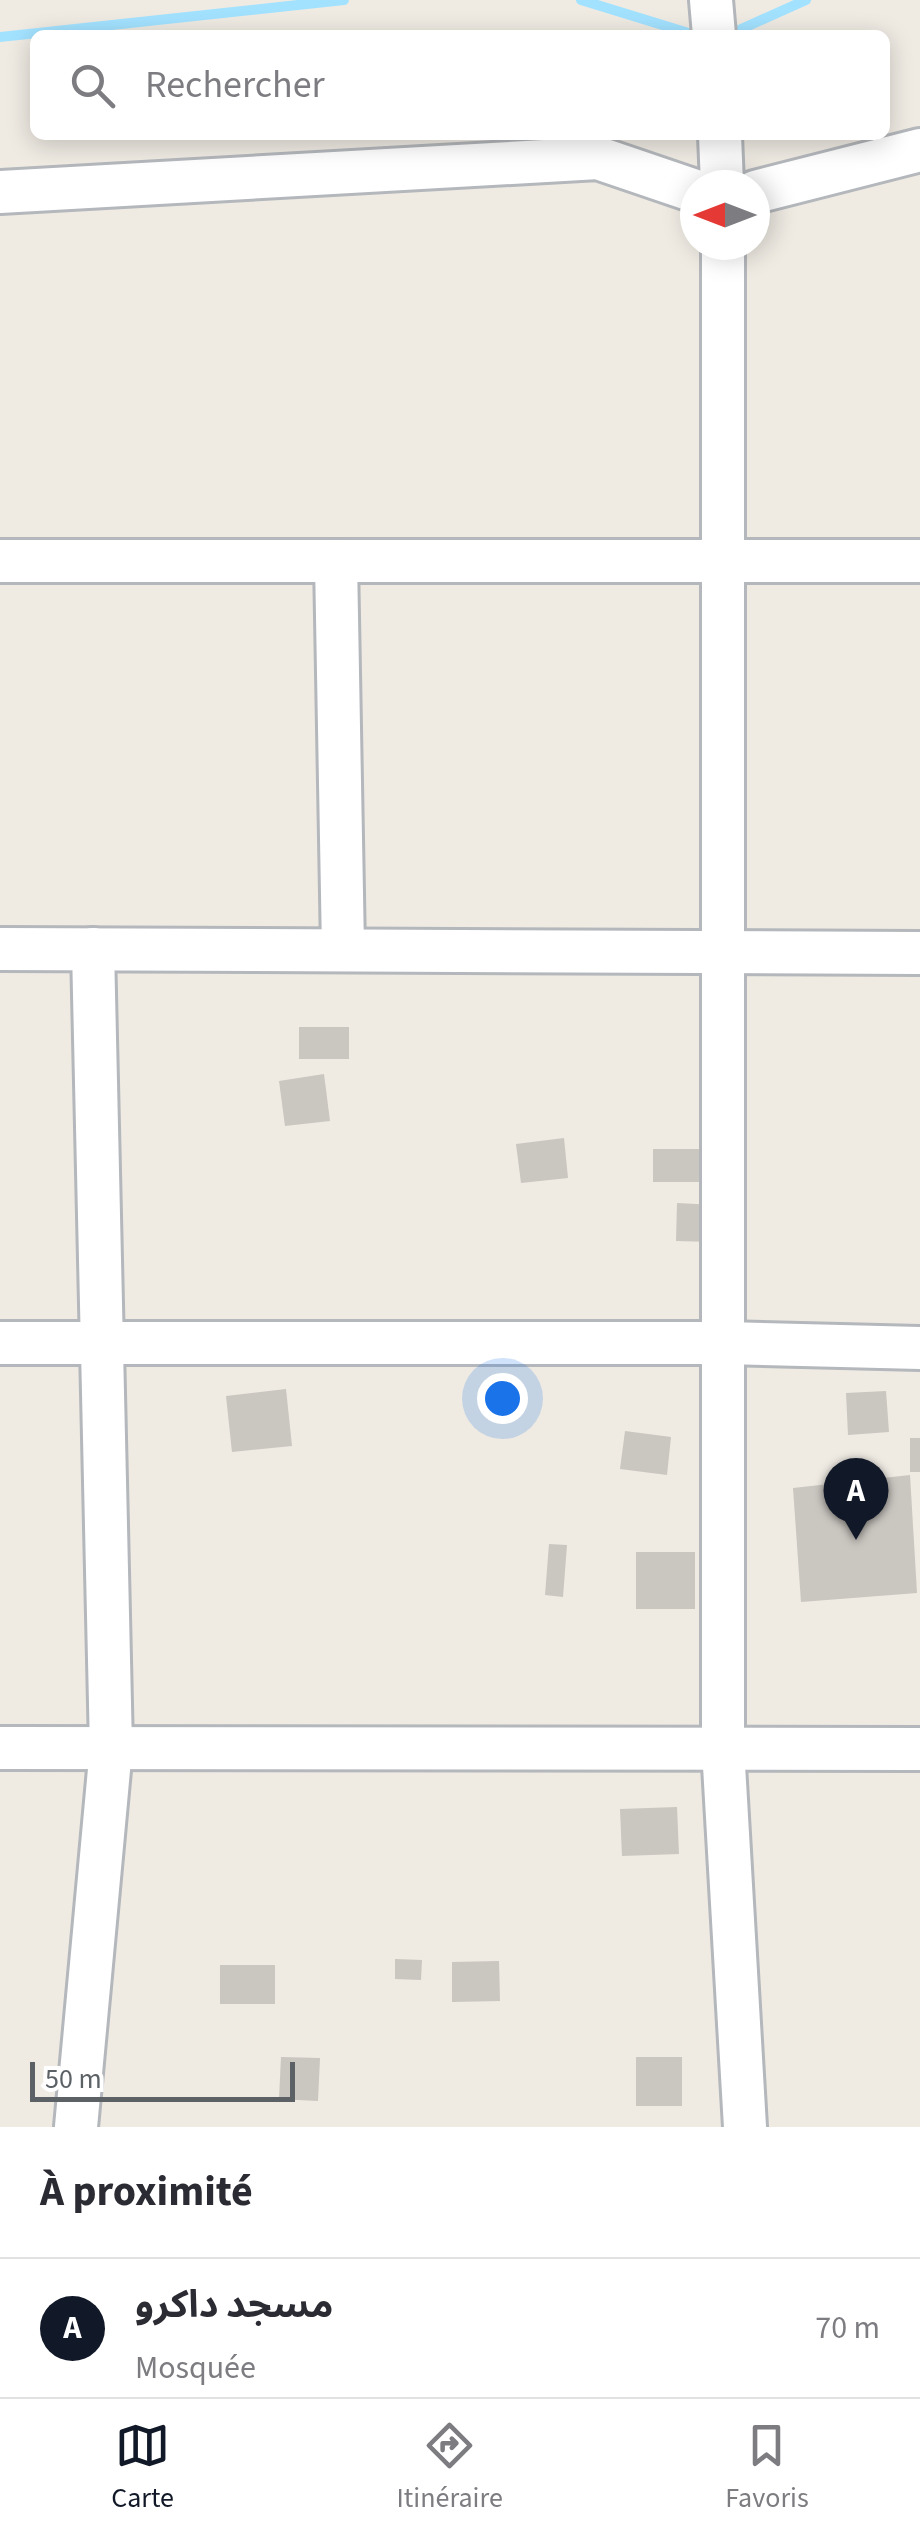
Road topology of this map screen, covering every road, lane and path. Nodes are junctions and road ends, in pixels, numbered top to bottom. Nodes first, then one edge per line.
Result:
1 (711, 0) edge
2 (714, 30) edge
3 (720, 140) edge
4 (920, 150) edge
5 (721, 170) edge
6 (680, 186) edge
7 (770, 188) edge
8 (0, 192) edge
9 (723, 260) edge
10 (0, 561) edge
11 (920, 561) edge
12 (336, 562) junction
13 (723, 562) junction
14 (0, 949) edge
15 (93, 949) junction
16 (343, 950) junction
17 (723, 950) junction
18 (920, 953) edge
19 (0, 1343) edge
20 (99, 1343) junction
21 (725, 1343) junction
22 (920, 1348) edge
23 (0, 1748) edge
24 (112, 1748) junction
25 (723, 1748) junction
26 (920, 1749) edge
27 (76, 2127) edge
28 (744, 2127) edge

1 - 2 street
3 - 5 street
4 - 7 street
6 - 8 street
9 - 13 street
10 - 12 street
11 - 13 street
12 - 13 street
12 - 16 street
13 - 17 street
14 - 15 street
15 - 16 street
15 - 20 street
16 - 17 street
17 - 18 street
17 - 21 street
19 - 20 street
20 - 21 street
20 - 24 street
21 - 22 street
21 - 25 street
23 - 24 street
24 - 25 street
24 - 27 street
25 - 26 street
25 - 28 street

